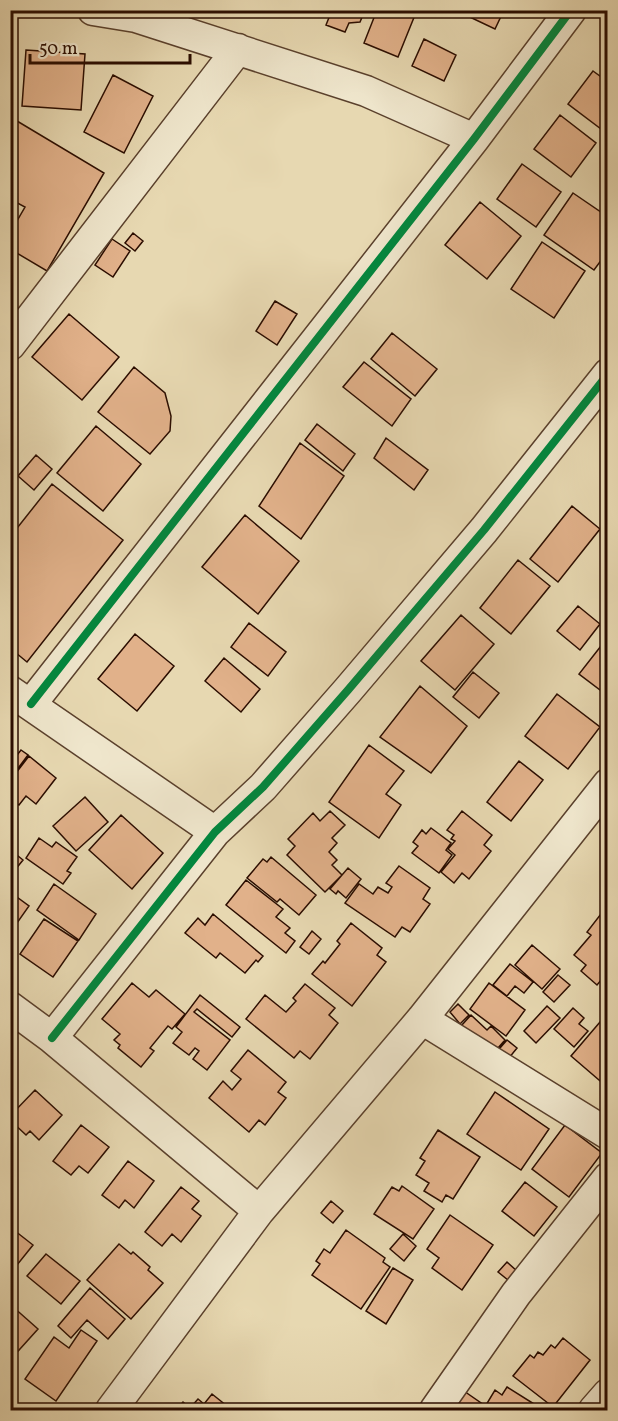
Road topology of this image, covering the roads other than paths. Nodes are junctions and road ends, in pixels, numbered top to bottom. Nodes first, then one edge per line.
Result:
1 (93, 10) edge
2 (570, 10) edge
3 (238, 49) junction
4 (474, 139) junction
5 (10, 345) edge
6 (608, 374) edge
7 (21, 698) edge
8 (606, 789) edge
9 (215, 832) junction
10 (10, 1007) edge
11 (422, 1020) junction
12 (52, 1038) junction
13 (608, 1134) edge
14 (608, 1178) edge
15 (259, 1210) junction
16 (608, 1394) edge
17 (111, 1410) edge
18 (435, 1410) edge
19 (594, 1410) edge

1 - 3 street
2 - 4 street
3 - 4 street
3 - 5 street
4 - 7 street
6 - 9 street
7 - 9 street
8 - 11 street
9 - 12 street
10 - 12 street
11 - 13 street
11 - 15 street
12 - 15 street
14 - 18 street
15 - 17 street
16 - 19 street

